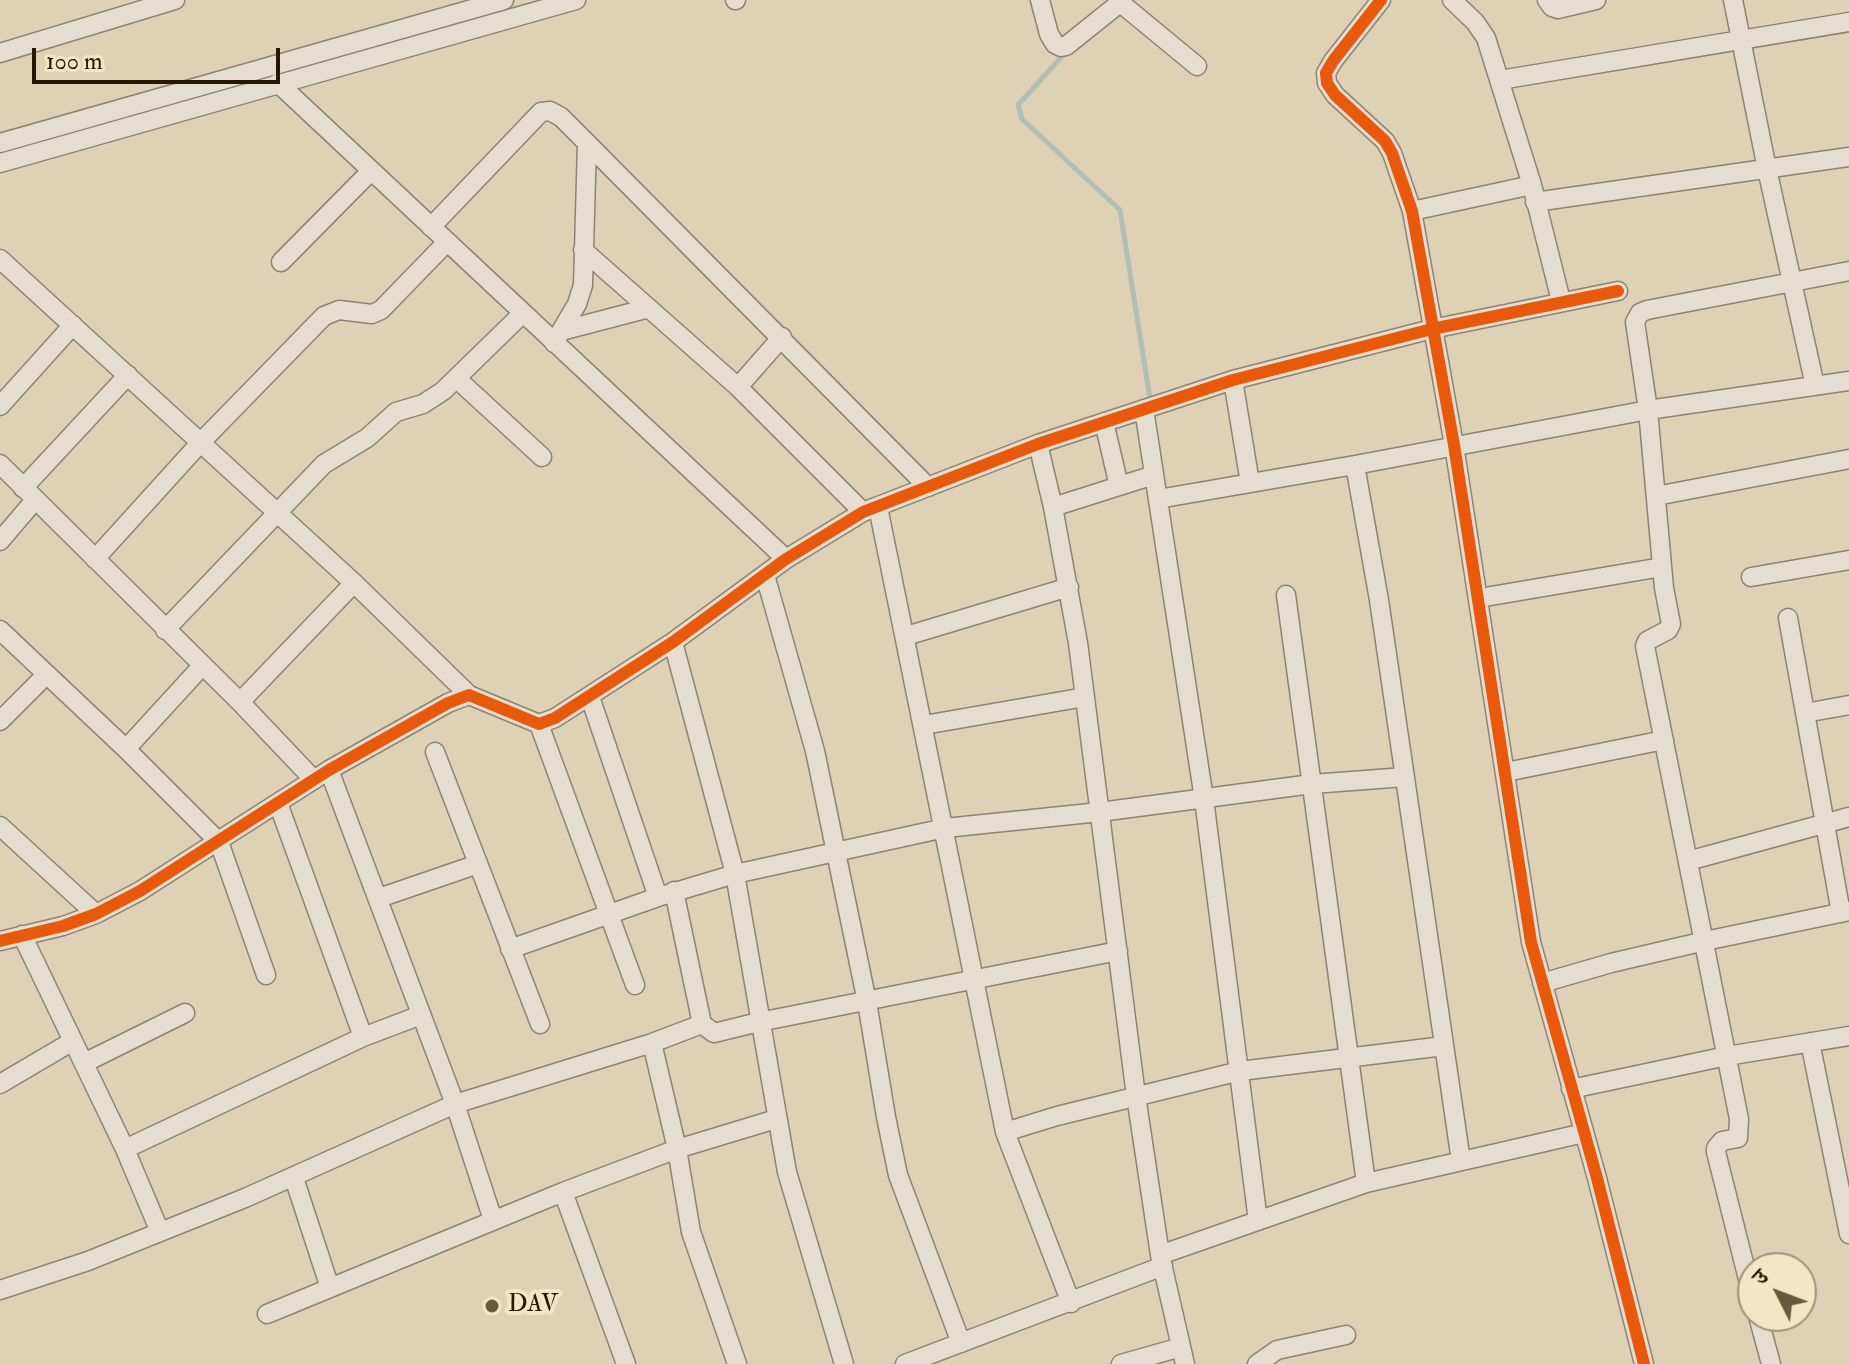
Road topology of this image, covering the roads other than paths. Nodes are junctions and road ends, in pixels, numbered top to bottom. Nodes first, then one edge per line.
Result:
1 (175, 0) edge
2 (504, 0) edge
3 (576, 0) edge
4 (1040, 0) edge
5 (1381, 0) edge
6 (1547, 0) edge
7 (1596, 0) edge
8 (1733, 0) edge
9 (1462, 3) edge
10 (133, 6) edge
11 (1849, 22) edge
12 (1741, 39) junction
13 (0, 53) edge
14 (1197, 66) dead end
15 (1500, 80) junction
16 (278, 83) junction
17 (103, 124) junction
18 (0, 143) edge
19 (587, 143) junction
20 (1849, 157) edge
21 (0, 163) edge
22 (1767, 169) junction
23 (371, 171) junction
24 (1534, 194) junction
25 (1412, 211) junction
26 (431, 227) junction
27 (447, 242) junction
28 (583, 250) junction
29 (0, 259) edge
30 (281, 262) dead end
31 (1849, 271) edge
32 (1792, 281) junction
33 (1618, 291) dead end
34 (1561, 301) junction
35 (649, 308) junction
36 (523, 313) junction
37 (73, 325) junction
38 (1432, 329) junction
39 (558, 337) junction
40 (782, 337) junction
41 (128, 375) junction
42 (456, 378) junction
43 (1233, 380) junction
44 (1849, 381) edge
45 (1815, 386) junction
46 (738, 387) junction
47 (0, 406) edge
48 (1144, 409) junction
49 (1648, 410) junction
50 (1104, 422) junction
51 (201, 442) junction
52 (1038, 444) junction
53 (1454, 445) junction
54 (542, 457) dead end
55 (1849, 459) edge
56 (0, 464) edge
57 (1355, 465) junction
58 (1154, 475) junction
59 (1250, 483) junction
60 (1119, 486) junction
61 (928, 487) junction
62 (29, 494) junction
63 (1656, 496) junction
64 (1158, 499) junction
65 (1053, 507) junction
66 (871, 509) junction
67 (277, 513) junction
68 (0, 541) edge
69 (95, 559) junction
70 (786, 559) junction
71 (1849, 560) edge
72 (1662, 567) junction
73 (765, 575) junction
74 (1751, 577) dead end
75 (354, 583) junction
76 (1069, 587) junction
77 (1286, 595) dead end
78 (1479, 598) junction
79 (1788, 618) dead end
80 (0, 630) edge
81 (165, 630) junction
82 (906, 636) junction
83 (673, 642) junction
84 (202, 666) junction
85 (47, 674) junction
86 (469, 695) junction
87 (590, 697) junction
88 (1085, 697) junction
89 (240, 702) junction
90 (1849, 705) edge
91 (1805, 713) junction
92 (0, 721) edge
93 (539, 724) junction
94 (924, 725) junction
95 (1664, 740) junction
96 (126, 749) junction
97 (435, 752) dead end
98 (1506, 772) junction
99 (322, 775) junction
100 (1405, 777) junction
101 (1312, 784) junction
102 (1204, 799) junction
103 (278, 803) junction
104 (1100, 812) junction
105 (1849, 817) edge
106 (1824, 823) junction
107 (0, 826) edge
108 (945, 828) junction
109 (219, 842) junction
110 (836, 853) junction
111 (1688, 861) junction
112 (478, 864) junction
113 (735, 874) junction
114 (666, 894) junction
115 (379, 898) junction
116 (1845, 912) edge
117 (96, 914) junction
118 (609, 914) junction
119 (22, 935) junction
120 (0, 941) edge
121 (1705, 941) junction
122 (510, 949) junction
123 (1118, 951) junction
124 (266, 975) dead end
125 (973, 981) junction
126 (1542, 983) junction
127 (635, 985) dead end
128 (867, 1002) junction
129 (185, 1013) dead end
130 (421, 1015) junction
131 (759, 1022) junction
132 (540, 1024) dead end
133 (702, 1024) junction
134 (1849, 1036) edge
135 (363, 1037) junction
136 (73, 1041) junction
137 (1810, 1042) junction
138 (652, 1043) junction
139 (1444, 1046) junction
140 (1727, 1056) junction
141 (1349, 1058) junction
142 (84, 1063) junction
143 (1240, 1071) junction
144 (0, 1084) edge
145 (1571, 1089) junction
146 (1136, 1096) junction
147 (455, 1104) junction
148 (776, 1119) junction
149 (1005, 1132) junction
150 (1584, 1133) junction
151 (125, 1149) junction
152 (677, 1149) junction
153 (1461, 1161) junction
154 (294, 1178) junction
155 (1366, 1183) junction
156 (563, 1192) junction
157 (1846, 1206) edge
158 (493, 1220) junction
159 (1258, 1221) junction
160 (160, 1232) junction
161 (1849, 1234) edge
162 (1741, 1252) edge
163 (1162, 1260) junction
164 (330, 1288) junction
165 (0, 1290) edge
166 (1071, 1303) junction
167 (267, 1314) dead end
168 (1762, 1332) edge
169 (1346, 1335) dead end
170 (961, 1343) junction
171 (1183, 1355) edge
172 (626, 1364) edge
173 (737, 1364) edge
174 (844, 1364) edge
175 (905, 1364) edge
176 (1121, 1364) edge
177 (1257, 1364) edge
178 (1644, 1364) edge
179 (1771, 1364) edge

1 - 10 street
2 - 17 street
3 - 16 street
4 - 14 street
5 - 25 street
6 - 7 street
8 - 12 street
9 - 15 street
10 - 13 street
11 - 12 street
12 - 15 street
12 - 22 street
15 - 24 street
16 - 17 street
16 - 23 street
17 - 18 street
17 - 21 street
19 - 26 street
19 - 28 street
19 - 40 street
20 - 22 street
22 - 24 street
22 - 32 street
23 - 26 street
23 - 30 street
24 - 25 street
24 - 34 street
25 - 38 street
26 - 27 street
27 - 36 street
27 - 51 street
28 - 35 street
28 - 39 street
29 - 37 street
31 - 32 street
32 - 45 street
32 - 49 street
33 - 34 street
34 - 38 street
35 - 39 street
35 - 46 street
36 - 39 street
36 - 42 street
37 - 41 street
37 - 47 street
38 - 43 street
38 - 53 street
39 - 70 street
40 - 46 street
40 - 61 street
41 - 51 street
41 - 62 street
42 - 54 street
42 - 67 street
43 - 48 street
43 - 59 street
44 - 45 street
45 - 49 street
46 - 66 street
48 - 50 street
48 - 58 street
49 - 53 street
49 - 63 street
50 - 52 street
50 - 60 street
51 - 67 street
51 - 69 street
52 - 61 street
52 - 65 street
53 - 57 street
53 - 78 street
55 - 63 street
56 - 62 street
57 - 59 street
57 - 100 street
58 - 60 street
58 - 64 street
59 - 64 street
60 - 65 street
61 - 66 street
62 - 68 street
62 - 69 street
63 - 72 street
64 - 102 street
65 - 76 street
66 - 70 street
66 - 82 street
67 - 75 street
67 - 81 street
69 - 81 street
70 - 73 street
71 - 74 street
72 - 78 street
72 - 95 street
73 - 83 street
73 - 110 street
75 - 86 street
75 - 89 street
76 - 82 street
76 - 88 street
77 - 101 street
78 - 98 street
79 - 91 street
80 - 85 street
81 - 84 street
82 - 94 street
83 - 87 street
83 - 113 street
84 - 89 street
84 - 96 street
85 - 92 street
85 - 96 street
86 - 93 street
86 - 99 street
87 - 93 street
87 - 114 street
88 - 94 street
88 - 104 street
89 - 99 street
90 - 91 street
91 - 106 street
93 - 118 street
94 - 108 street
95 - 98 street
95 - 111 street
96 - 109 street
97 - 112 street
98 - 126 street
99 - 103 street
99 - 115 street
100 - 101 street
100 - 139 street
101 - 102 street
101 - 141 street
102 - 104 street
102 - 143 street
103 - 109 street
103 - 135 street
104 - 108 street
104 - 123 street
105 - 106 street
106 - 111 street
106 - 116 street
107 - 117 street
108 - 110 street
108 - 125 street
109 - 117 street
109 - 124 street
110 - 113 street
110 - 128 street
111 - 121 street
112 - 115 street
112 - 122 street
113 - 114 street
113 - 131 street
114 - 118 street
114 - 133 street
115 - 130 street
116 - 121 street
117 - 119 street
118 - 122 street
118 - 127 street
119 - 120 street
119 - 136 street
121 - 126 street
121 - 140 street
122 - 132 street
123 - 125 street
123 - 146 street
125 - 128 street
125 - 149 street
126 - 145 street
128 - 131 street
128 - 170 street
129 - 142 street
130 - 135 street
130 - 147 street
131 - 133 street
131 - 148 street
133 - 138 street
134 - 137 street
135 - 151 street
136 - 142 street
136 - 144 street
137 - 140 street
137 - 157 street
138 - 147 street
138 - 152 street
139 - 141 street
139 - 153 street
140 - 145 street
140 - 162 street
141 - 143 street
141 - 155 street
142 - 151 street
143 - 146 street
143 - 159 street
145 - 150 street
146 - 149 street
146 - 163 street
147 - 154 street
147 - 158 street
148 - 152 street
148 - 174 street
149 - 166 street
150 - 153 street
150 - 178 street
151 - 160 street
152 - 156 street
152 - 173 street
153 - 155 street
154 - 160 street
154 - 164 street
155 - 159 street
156 - 158 street
156 - 172 street
157 - 161 street
158 - 164 street
159 - 163 street
160 - 165 street
163 - 166 street
163 - 171 street
164 - 167 street
166 - 170 street
168 - 179 street
169 - 177 street
170 - 175 street
171 - 176 street

